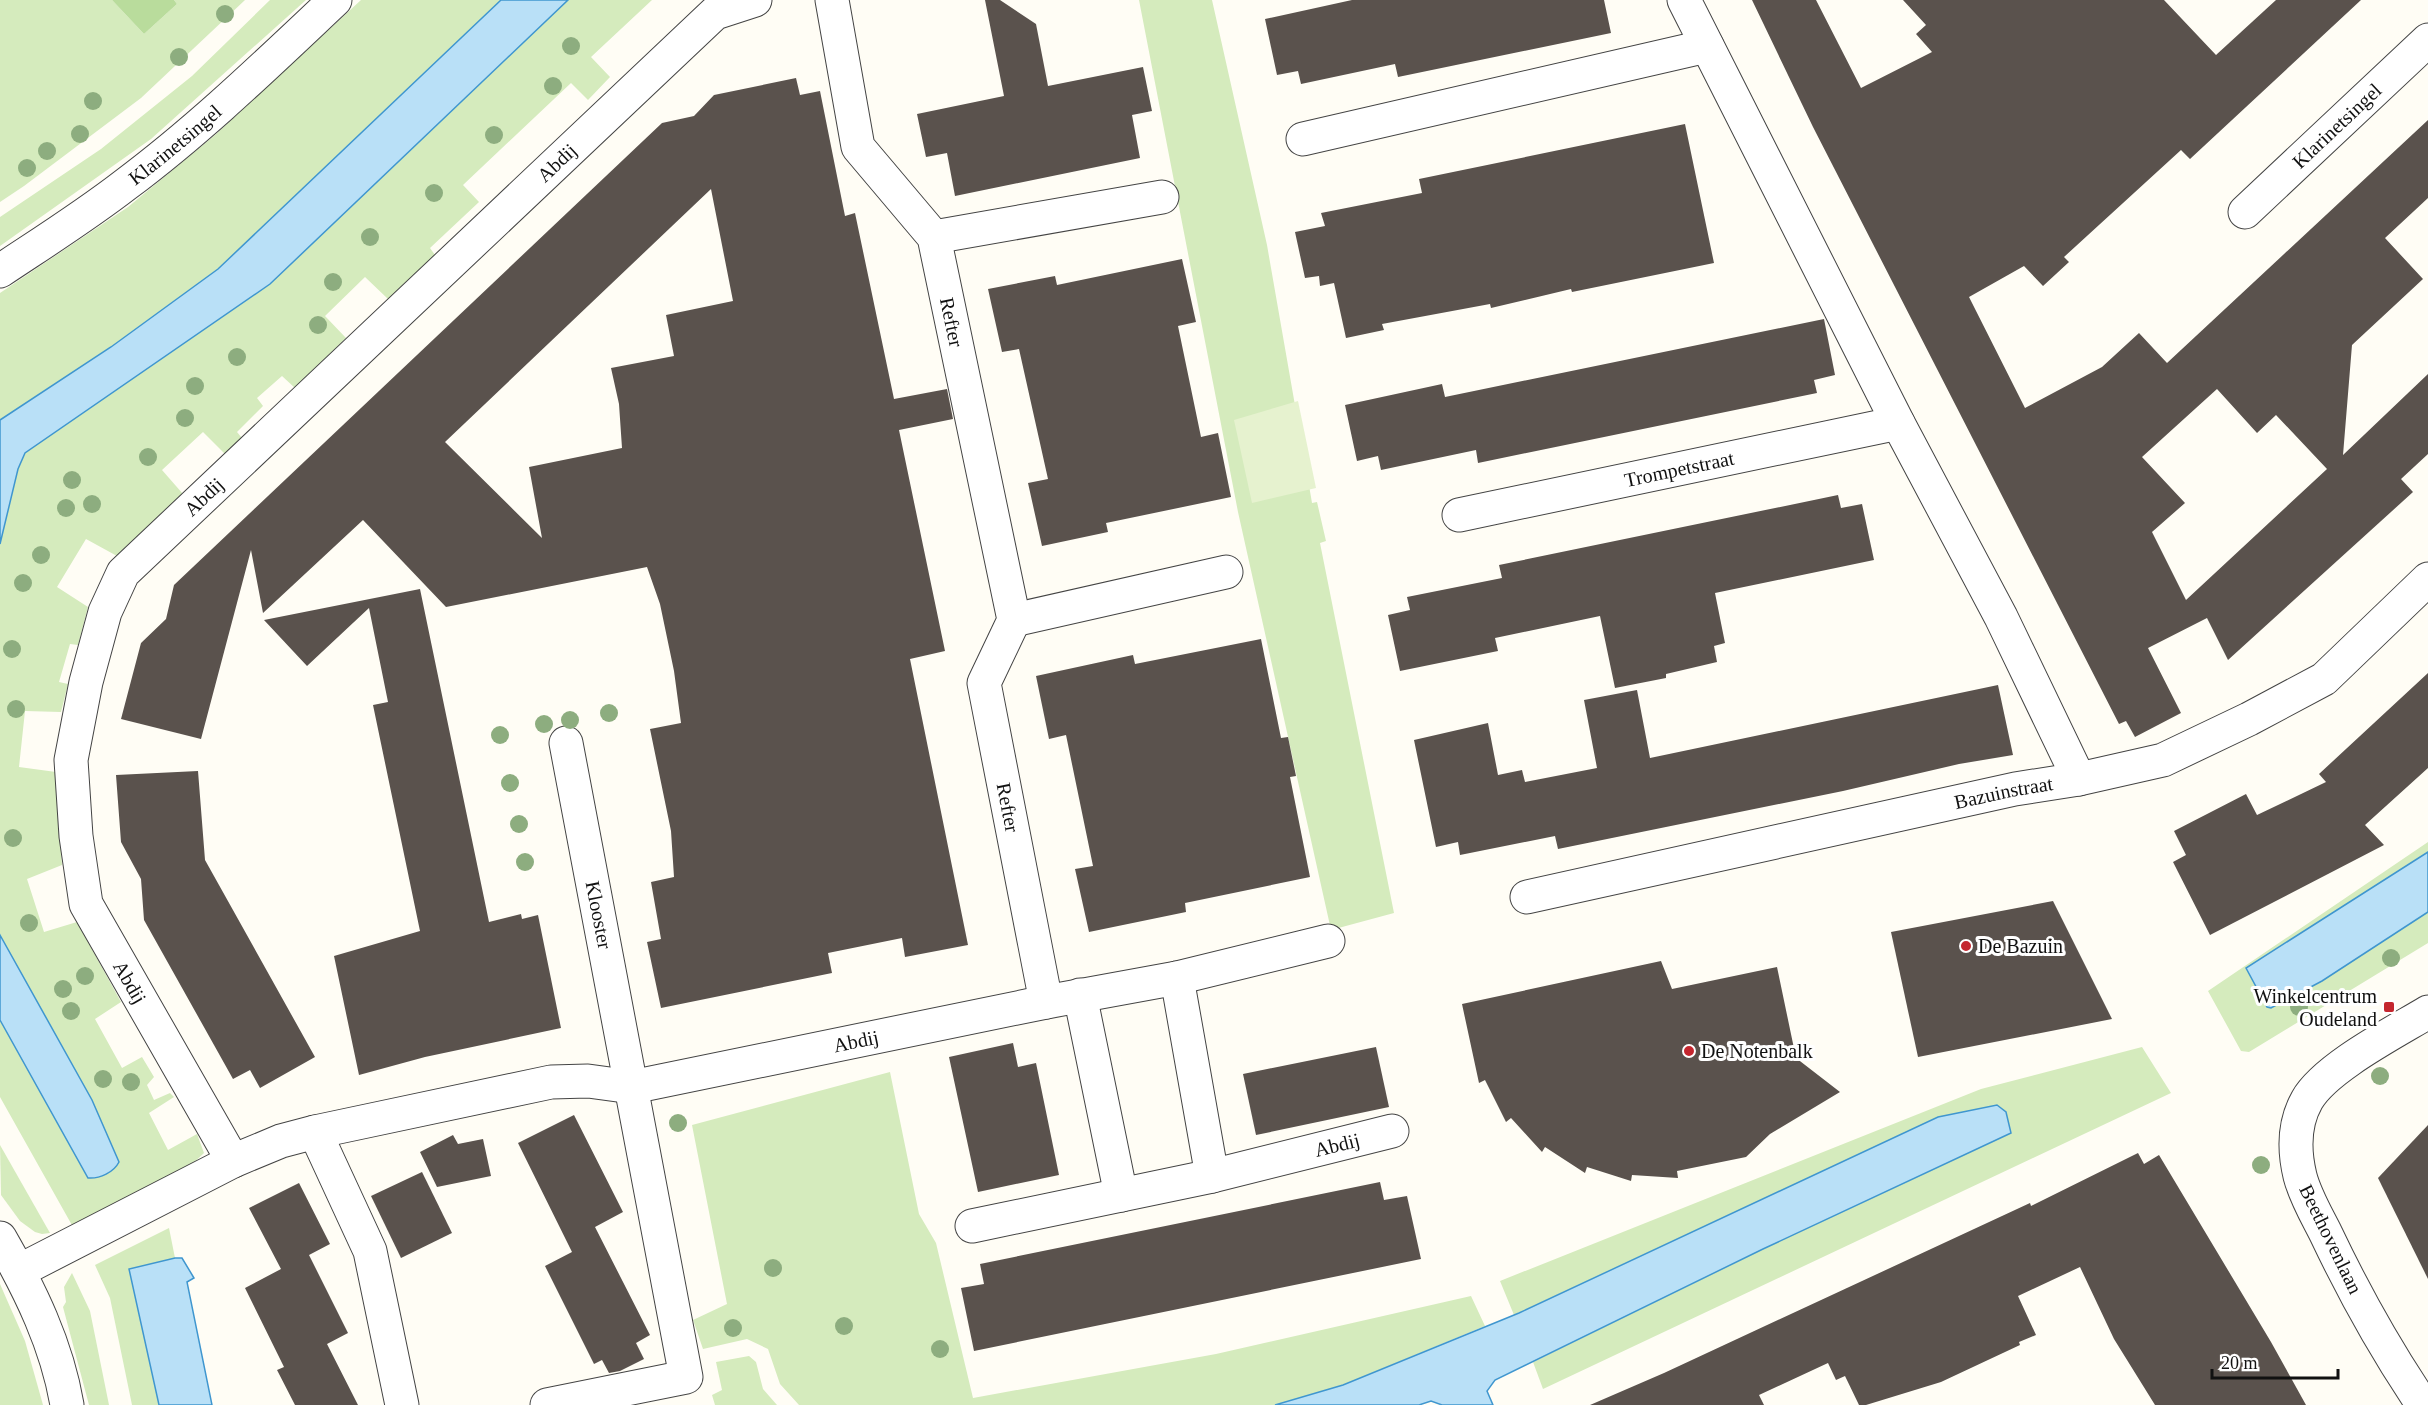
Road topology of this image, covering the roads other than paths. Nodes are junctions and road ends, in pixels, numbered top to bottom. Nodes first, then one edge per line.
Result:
1 (335, 0) edge
2 (755, 0) edge
3 (832, 0) edge
4 (1684, 0) edge
5 (2428, 40) edge
6 (1707, 46) junction
7 (1304, 139) dead end
8 (1162, 196) dead end
9 (2245, 212) dead end
10 (934, 237) junction
11 (0, 271) edge
12 (1898, 423) junction
13 (1459, 515) dead end
14 (1226, 572) dead end
15 (2428, 579) edge
16 (1014, 620) junction
17 (566, 743) dead end
18 (2079, 778) junction
19 (1527, 897) dead end
20 (1328, 941) dead end
21 (1177, 978) junction
22 (1080, 995) junction
23 (1046, 1002) junction
24 (2428, 1012) edge
25 (632, 1087) junction
26 (1392, 1131) dead end
27 (315, 1132) junction
28 (233, 1161) junction
29 (1212, 1176) junction
30 (1121, 1195) junction
31 (972, 1226) dead end
32 (0, 1238) edge
33 (19, 1271) junction
34 (66, 1405) edge
35 (402, 1405) edge
36 (547, 1405) edge
37 (2423, 1405) edge

1 - 11 street, Klarinetsingel
2 - 28 street, Abdij
3 - 10 street, Refter
4 - 6 street
5 - 9 street, Klarinetsingel
6 - 7 street
6 - 12 street
8 - 10 street
10 - 16 street, Refter
12 - 13 street, Trompetstraat
12 - 18 street
14 - 16 street
15 - 18 street, Bazuinstraat
16 - 23 street, Refter
17 - 25 street, Klooster
18 - 19 street, Bazuinstraat
20 - 21 street, Abdij
21 - 22 street, Abdij
21 - 29 street
22 - 23 street, Abdij
22 - 30 street
23 - 25 street, Abdij
24 - 37 street, Beethovenlaan
25 - 27 street, Abdij
25 - 36 street
26 - 29 street, Abdij
27 - 28 street, Abdij
27 - 35 street
28 - 33 street, Abdij
29 - 30 street, Abdij
30 - 31 street, Abdij
32 - 33 street
33 - 34 street

